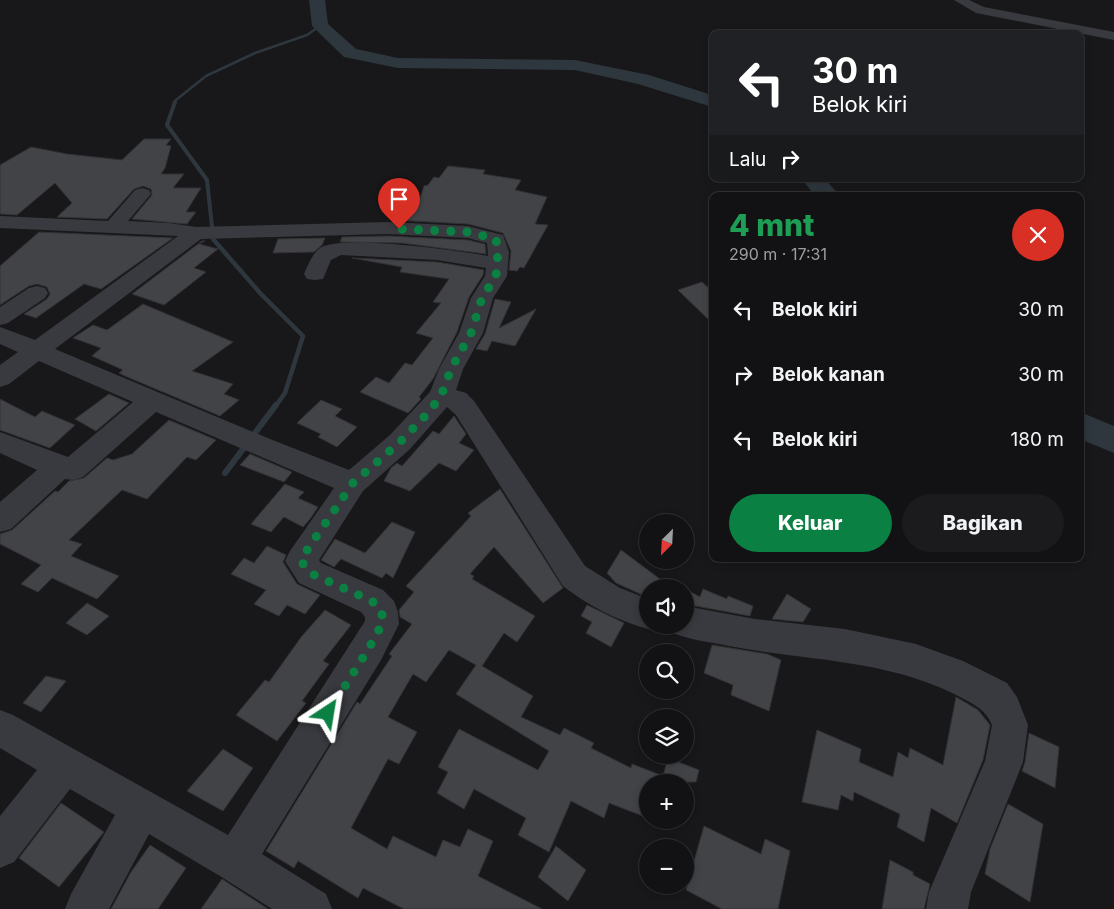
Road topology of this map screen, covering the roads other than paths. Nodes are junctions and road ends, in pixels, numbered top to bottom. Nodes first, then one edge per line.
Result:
1 (960, 0) edge
2 (1083, 30) edge
3 (1084, 30) edge
4 (1114, 36) edge
5 (142, 194) dead end
6 (0, 222) edge
7 (114, 227) junction
8 (210, 233) junction
9 (498, 264) junction
10 (314, 274) dead end
11 (38, 293) dead end
12 (0, 318) edge
13 (0, 335) edge
14 (38, 350) junction
15 (0, 378) edge
16 (441, 396) junction
17 (153, 400) junction
18 (0, 442) edge
19 (59, 467) junction
20 (353, 483) junction
21 (0, 520) edge
22 (639, 612) edge
23 (694, 624) edge
24 (0, 728) edge
25 (65, 765) junction
26 (142, 808) junction
27 (0, 848) edge
28 (235, 861) junction
29 (86, 909) edge
30 (311, 909) edge
31 (948, 909) edge

1 - 2 street
3 - 4 street
5 - 7 street
6 - 7 street
7 - 8 street
8 - 9 street
8 - 14 street
9 - 10 street
9 - 16 street
11 - 12 street
13 - 14 street
14 - 15 street
14 - 17 street
16 - 20 street
16 - 22 street
17 - 19 street
17 - 20 street
18 - 19 street
19 - 21 street
20 - 28 street
23 - 31 street
24 - 25 street
25 - 26 street
25 - 27 street
26 - 28 street
26 - 29 street
28 - 30 street

